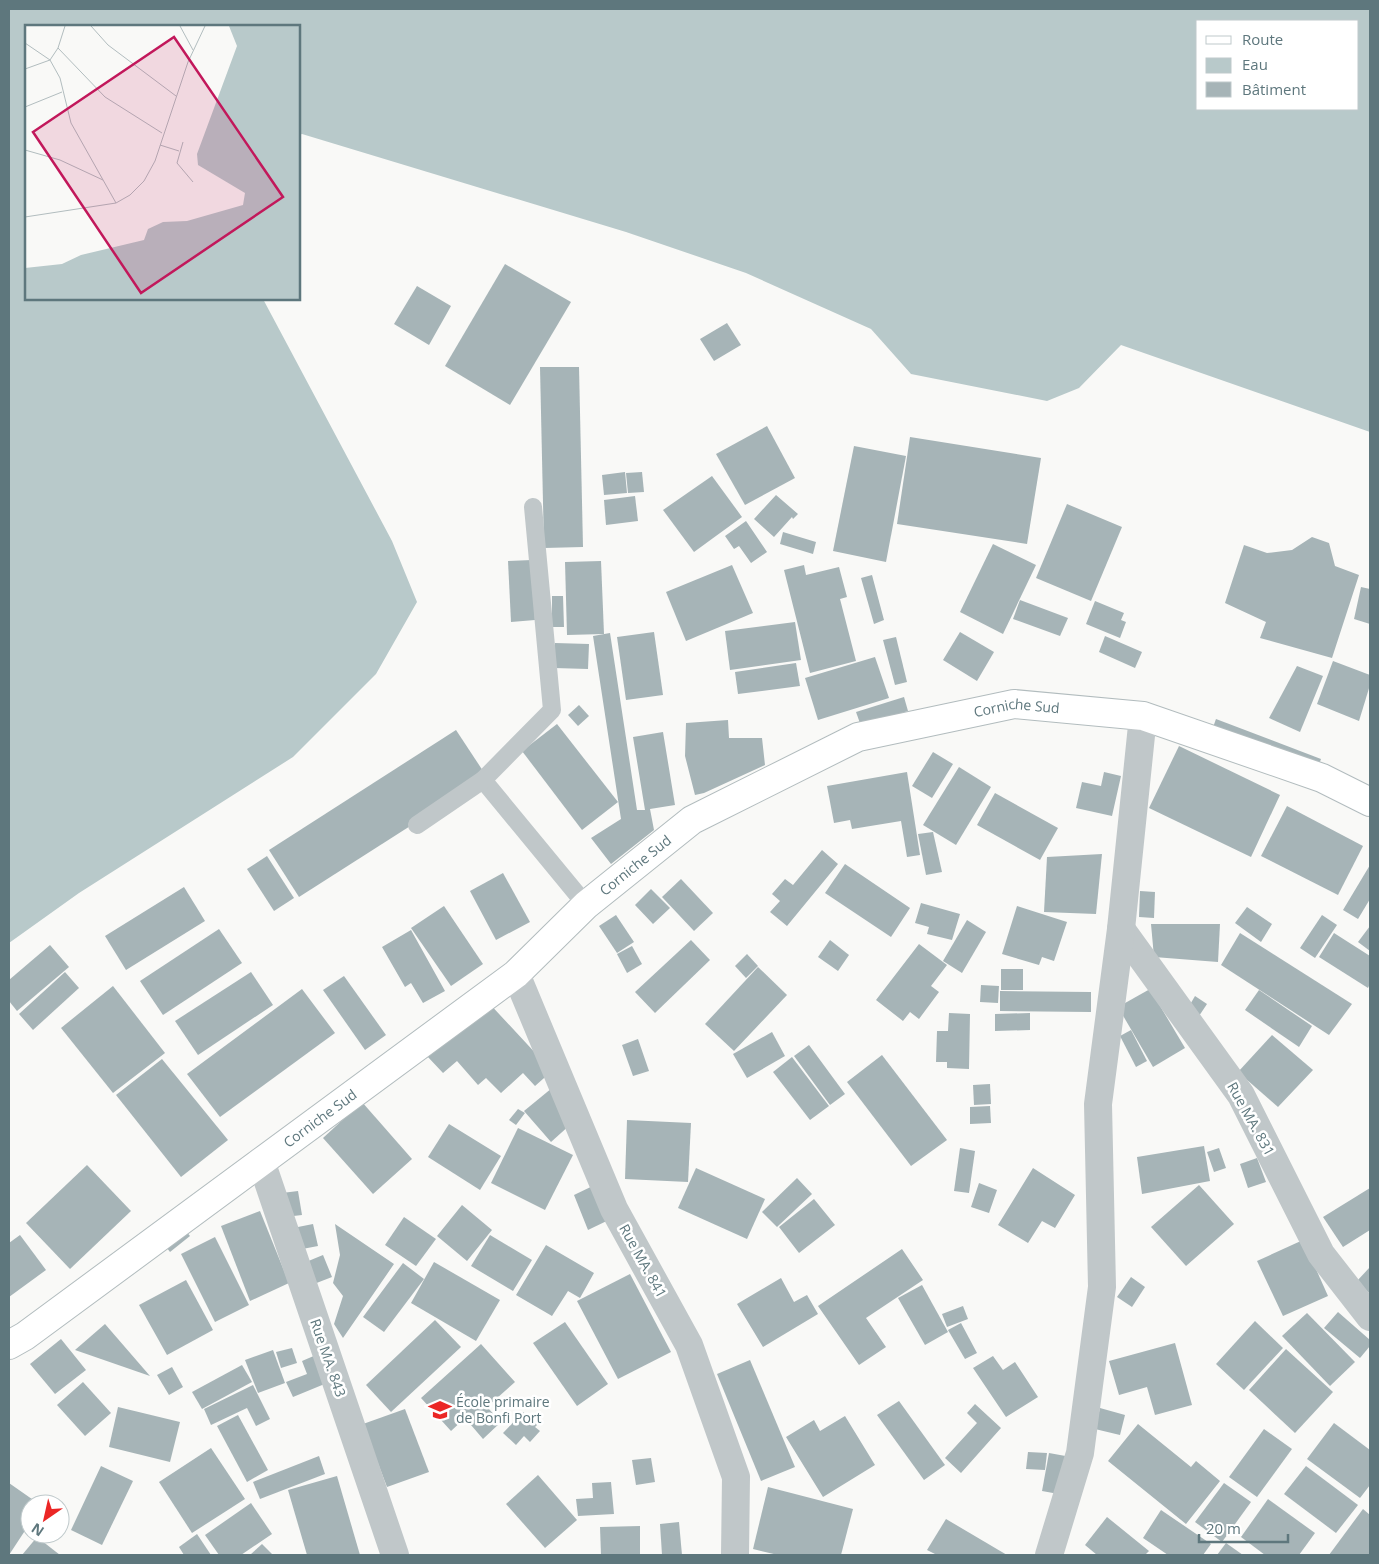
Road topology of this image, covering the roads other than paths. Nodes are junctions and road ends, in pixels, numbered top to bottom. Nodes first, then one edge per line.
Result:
1 (533, 507) dead end
2 (1143, 716) junction
3 (483, 780) junction
4 (1370, 802) edge
5 (417, 825) dead end
6 (586, 905) junction
7 (1121, 929) junction
8 (516, 974) junction
9 (261, 1161) junction
10 (1370, 1317) edge
11 (9, 1345) edge
12 (395, 1555) edge
13 (735, 1555) edge
14 (1049, 1555) edge

1 - 3 lane
2 - 4 main road, Corniche Sud
2 - 6 main road, Corniche Sud
2 - 7 street
3 - 5 lane
3 - 6 lane
6 - 8 main road, Corniche Sud
7 - 10 street, Rue MA. 831
7 - 14 street
8 - 9 main road, Corniche Sud
8 - 13 street, Rue MA. 841
9 - 11 main road, Corniche Sud
9 - 12 street, Rue MA. 843

